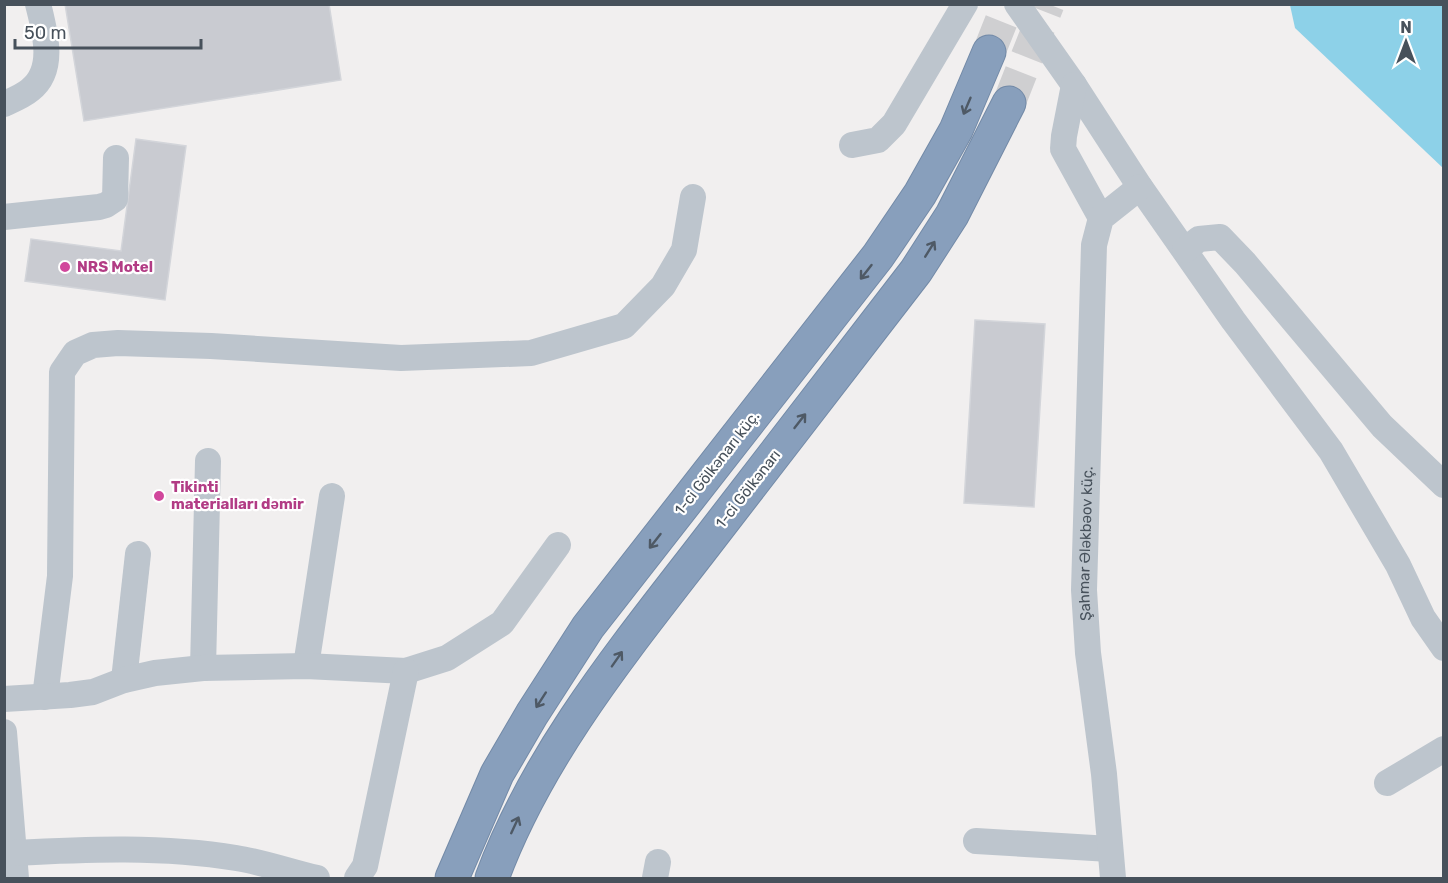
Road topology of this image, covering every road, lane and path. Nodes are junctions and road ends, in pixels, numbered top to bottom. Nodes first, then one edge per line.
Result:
1 (38, 4) edge
2 (965, 4) edge
3 (1017, 4) edge
4 (990, 52) tunnel mouth
5 (1074, 85) junction
6 (1009, 103) tunnel mouth
7 (4, 104) edge
8 (852, 145) dead end
9 (116, 158) dead end
10 (1140, 187) junction
11 (693, 197) dead end
12 (4, 217) edge
13 (1101, 218) junction
14 (1185, 250) junction
15 (208, 461) dead end
16 (1443, 485) edge
17 (332, 496) dead end
18 (558, 545) dead end
19 (138, 554) dead end
20 (1443, 648) edge
21 (306, 666) junction
22 (203, 668) junction
23 (406, 671) junction
24 (124, 680) junction
25 (45, 696) junction
26 (4, 699) edge
27 (4, 732) edge
28 (1443, 749) edge
29 (1387, 783) dead end
30 (976, 841) dead end
31 (1110, 849) junction
32 (15, 853) junction
33 (237, 868) edge
34 (16, 879) edge
35 (317, 879) edge
36 (357, 879) edge
37 (452, 879) edge
38 (492, 879) edge
39 (1113, 879) edge

1 - 7 street
2 - 8 street
3 - 5 street
4 -> 37 highway, 1-ci Gölkənarı küç.
5 - 10 street
5 - 13 street
38 -> 6 highway, 1-ci Gölkənarı
9 - 12 street
10 - 13 street
10 - 14 street
11 - 25 street
13 - 31 street, Şahmar Ələkbəov küç.
14 - 16 street
14 - 20 street
15 - 22 street
17 - 21 street
18 - 23 street
19 - 24 street
21 - 22 street
21 - 23 street
22 - 24 street
23 - 36 street
24 - 25 street
25 - 26 street
27 - 32 street
28 - 29 street
30 - 31 street
31 - 39 street, Şahmar Ələkbəov küç.
32 - 33 street
32 - 34 street
33 - 35 street

